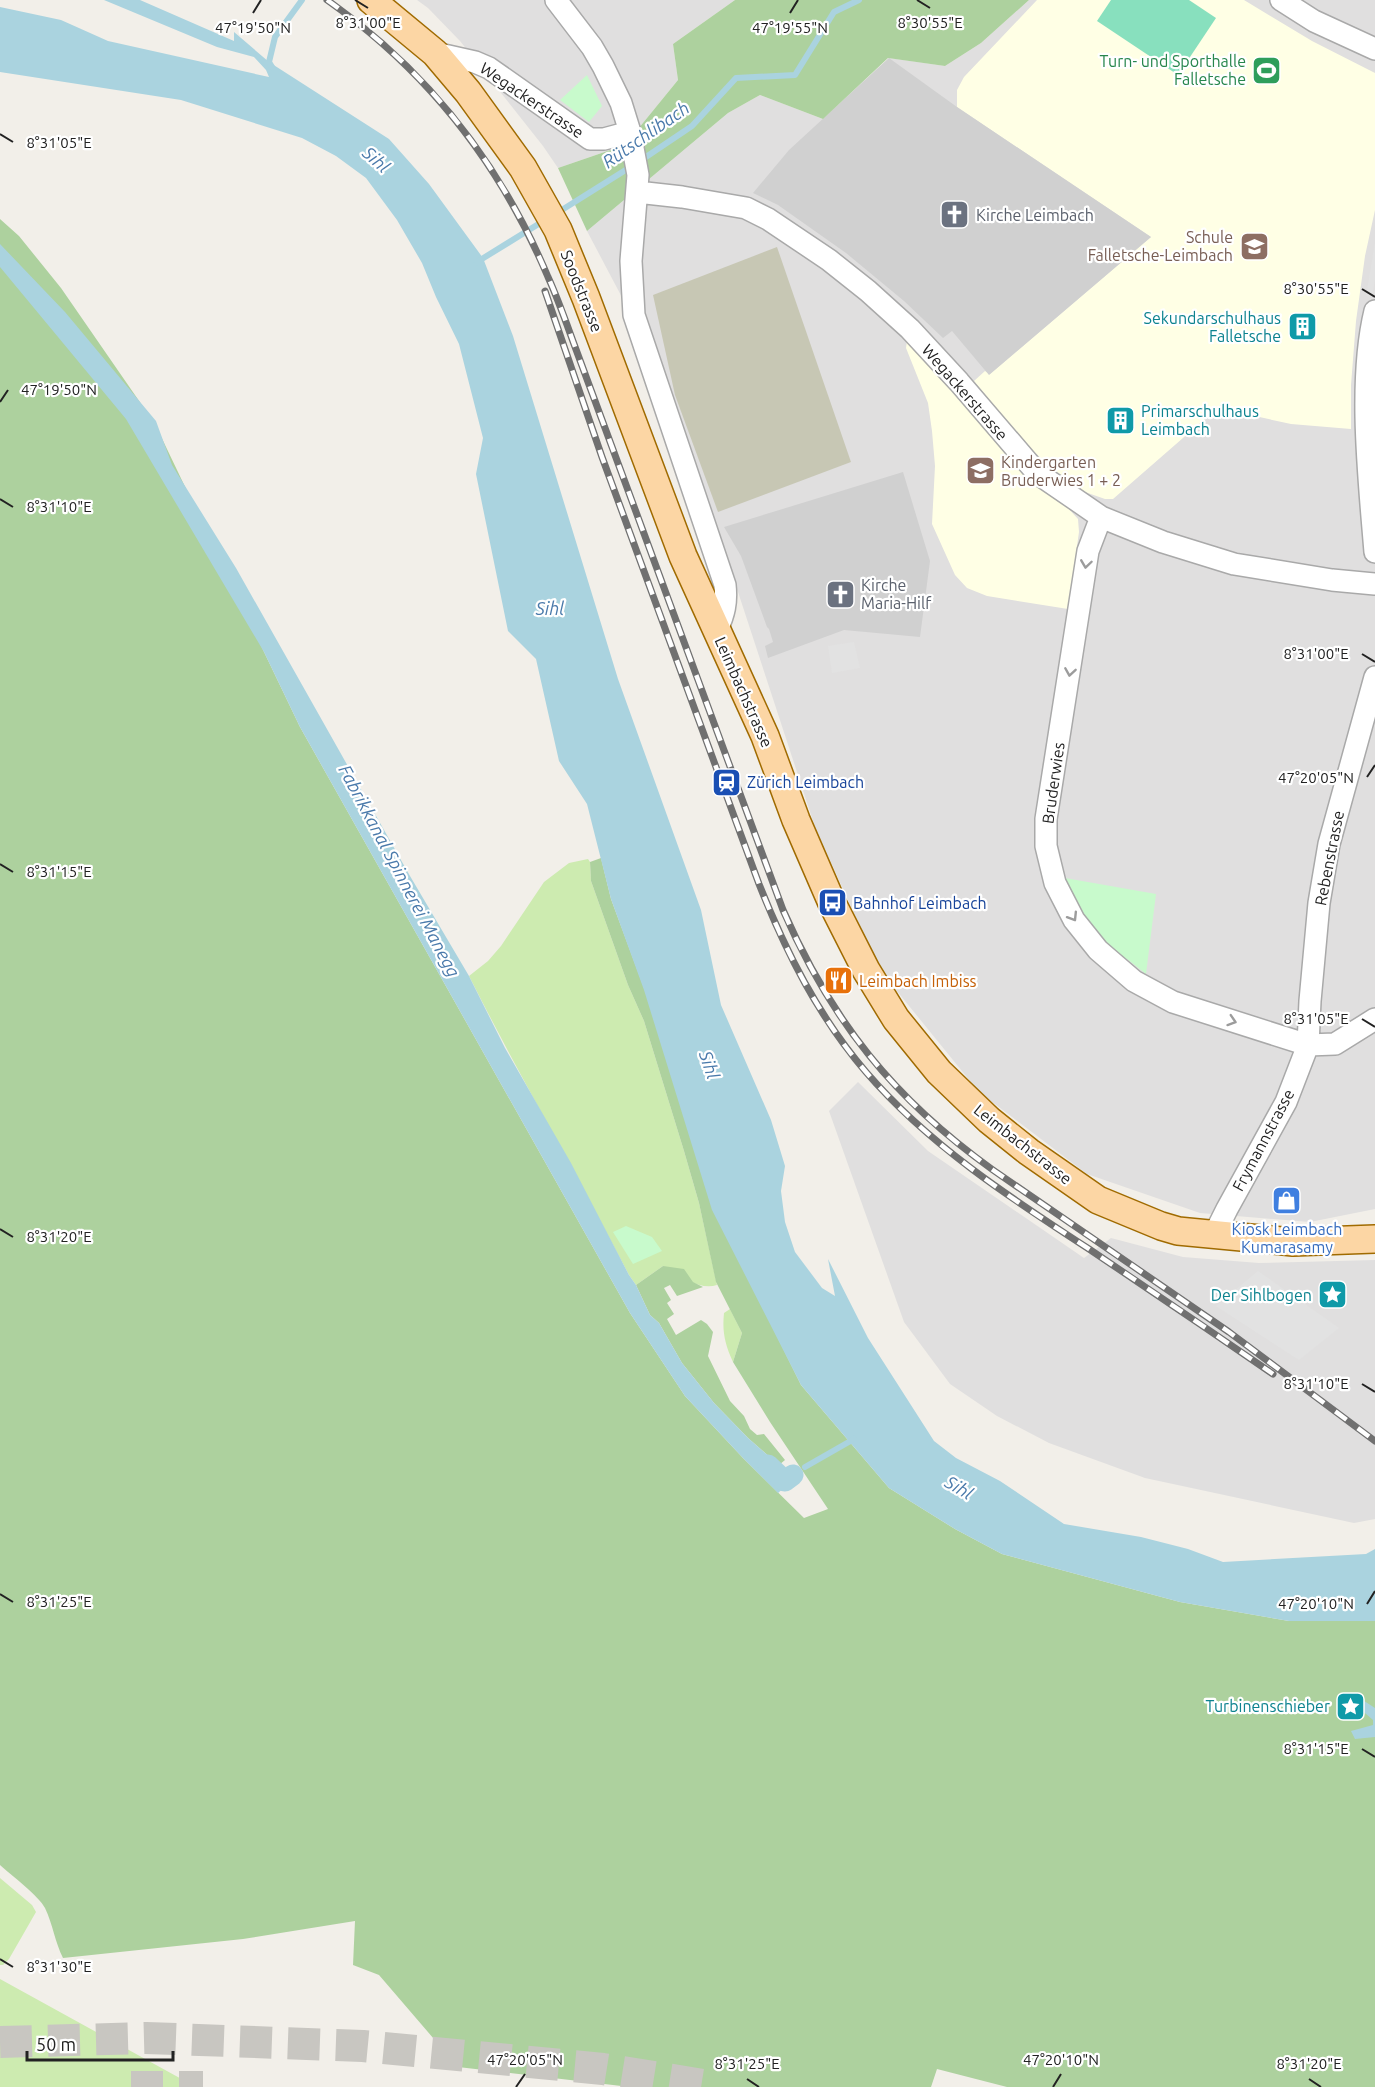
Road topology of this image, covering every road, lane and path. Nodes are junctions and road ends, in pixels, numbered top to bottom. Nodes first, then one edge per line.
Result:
1 (371, 0) edge
2 (556, 0) edge
3 (1281, 0) edge
4 (1375, 49) edge
5 (435, 53) junction
6 (632, 140) junction
7 (638, 184) junction
8 (1375, 311) edge
9 (1101, 517) junction
10 (1375, 552) edge
11 (1375, 584) edge
12 (717, 630) junction
13 (1375, 677) edge
14 (1375, 1019) edge
15 (1308, 1045) junction
16 (1214, 1235) junction
17 (1375, 1239) edge

1 - 5 main road, Soodstrasse
2 - 6 street, Leimbachstrasse
3 - 4 street
5 - 6 street, Wegackerstrasse
5 - 12 main road, Soodstrasse
6 - 7 street, Leimbachstrasse
7 - 9 street, Wegackerstrasse
7 - 12 street, Leimbachstrasse
8 - 10 street
9 - 11 street, Wegackerstrasse
9 -> 15 street, Bruderwies
12 - 16 main road, Leimbachstrasse
13 - 15 street, Rebenstrasse
14 - 15 street
15 - 16 street, Frymannstrasse
16 - 17 main road, Leimbachstrasse

